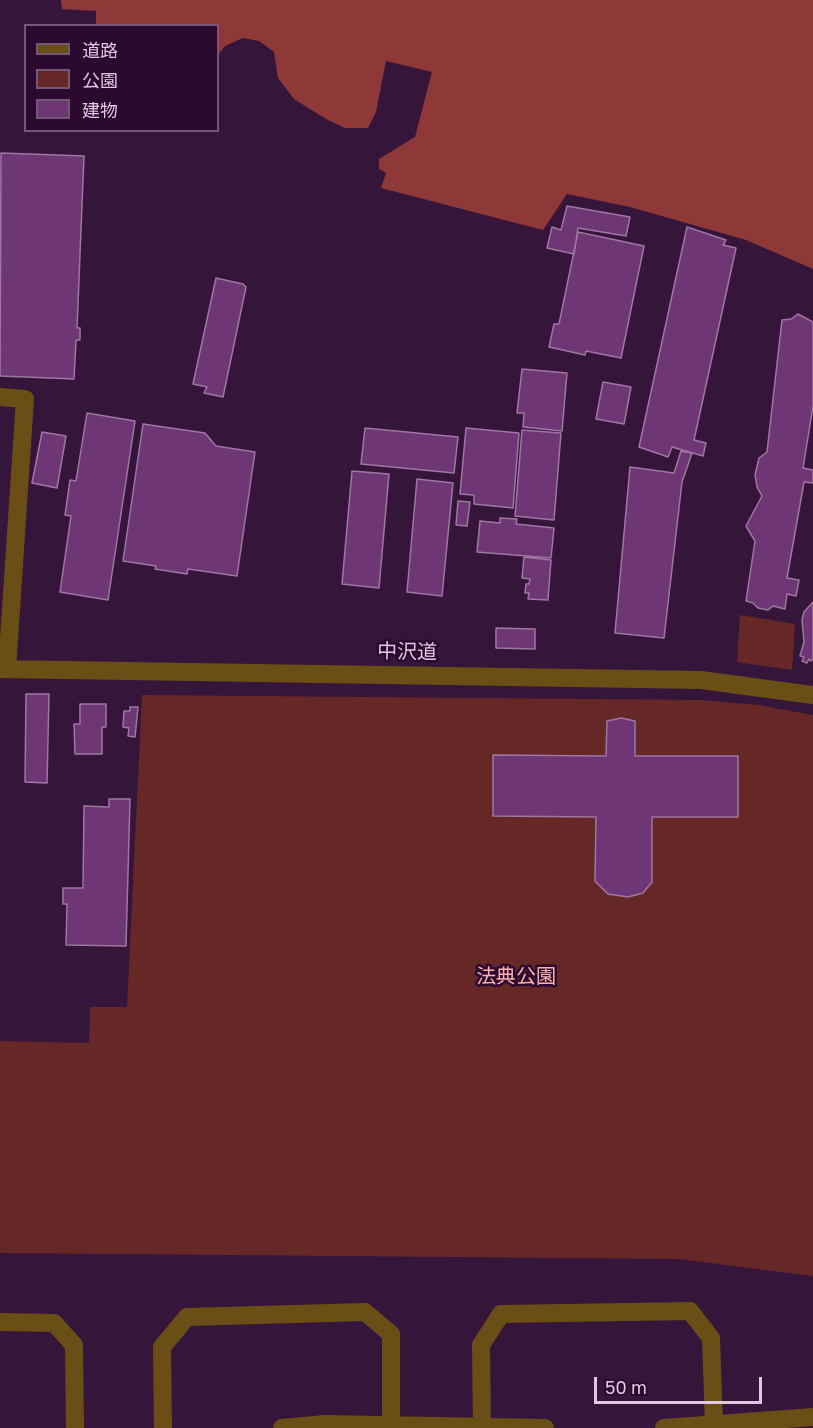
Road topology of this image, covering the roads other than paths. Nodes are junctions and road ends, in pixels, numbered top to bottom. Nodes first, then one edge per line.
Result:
1 (0, 397) edge
2 (3, 669) edge
3 (813, 695) edge
4 (0, 1322) edge
5 (813, 1417) edge
6 (391, 1425) junction
7 (714, 1425) junction
8 (482, 1427) edge
9 (75, 1428) edge
10 (163, 1428) edge
11 (282, 1428) edge
12 (545, 1428) edge
13 (664, 1428) edge

1 - 2 street
2 - 3 street, 中沢道
4 - 9 street
5 - 7 street
6 - 8 street
6 - 10 street
6 - 11 street
7 - 8 street
7 - 13 street
8 - 12 street

